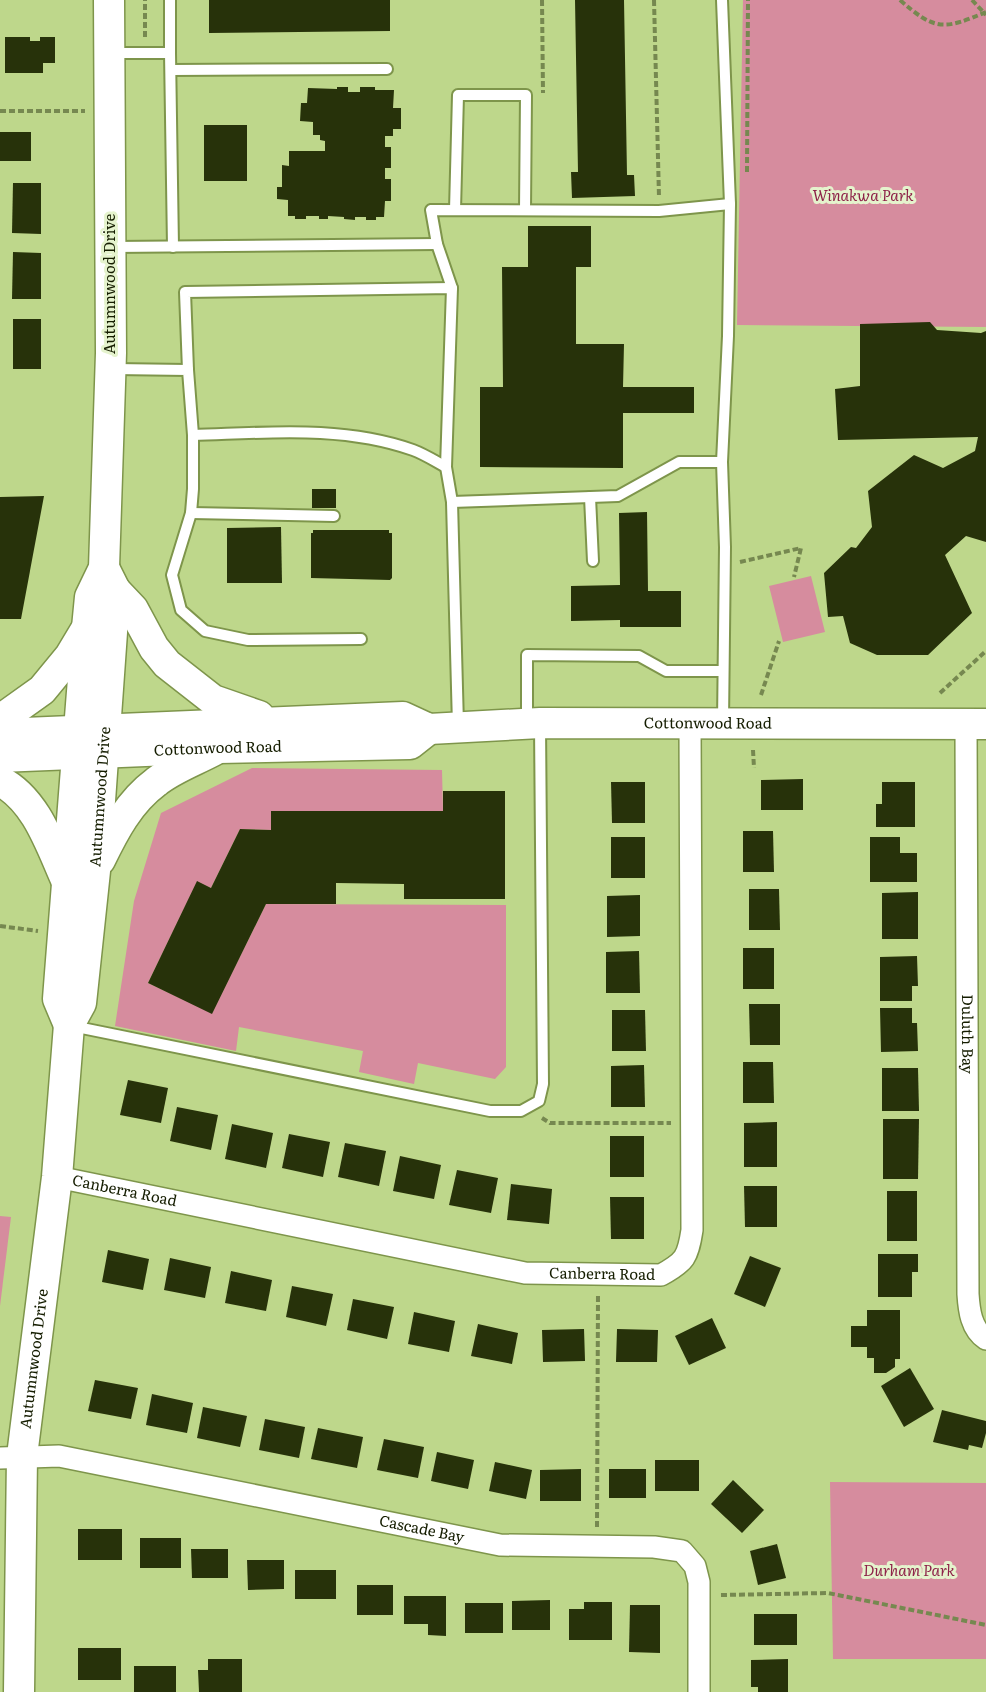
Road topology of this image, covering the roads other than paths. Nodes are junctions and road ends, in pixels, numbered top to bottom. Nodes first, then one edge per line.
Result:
1 (109, 0) edge
2 (170, 0) edge
3 (722, 0) edge
4 (109, 53) junction
5 (170, 53) junction
6 (387, 69) dead end
7 (171, 70) junction
8 (730, 204) junction
9 (455, 210) junction
10 (525, 210) junction
11 (437, 244) junction
12 (110, 247) junction
13 (173, 247) junction
14 (452, 288) junction
15 (110, 369) junction
16 (188, 370) junction
17 (193, 435) junction
18 (722, 462) junction
19 (446, 467) junction
20 (591, 497) junction
21 (452, 502) junction
22 (191, 513) junction
23 (334, 516) dead end
24 (593, 561) dead end
25 (110, 579) junction
26 (87, 628) junction
27 (361, 639) dead end
28 (723, 671) junction
29 (0, 720) edge
30 (273, 721) junction
31 (690, 722) junction
32 (723, 722) junction
33 (533, 724) junction
34 (976, 724) edge
35 (444, 729) junction
36 (0, 734) edge
37 (91, 741) junction
38 (219, 748) junction
39 (0, 757) edge
40 (0, 782) edge
41 (95, 871) junction
42 (68, 884) junction
43 (69, 1025) junction
44 (57, 1177) junction
45 (986, 1339) edge
46 (11, 1457) edge
47 (18, 1692) edge
48 (699, 1692) edge

1 - 4 street, Autumnwood Drive
2 - 5 lane
3 - 8 lane
4 - 5 lane
4 - 12 street, Autumnwood Drive
5 - 7 lane
6 - 7 lane
7 - 13 lane
8 - 10 lane
8 - 18 lane
9 - 10 lane
9 - 10 lane
9 - 11 lane
11 - 13 lane
11 - 14 lane
12 - 13 lane
12 - 15 street, Autumnwood Drive
14 - 16 lane
14 - 19 lane
15 - 16 lane
15 - 25 street, Autumnwood Drive
16 - 17 lane
17 - 19 lane
17 - 22 lane
18 - 20 lane
18 - 28 lane
19 - 21 lane
20 - 21 lane
20 - 24 lane
21 - 35 lane
22 - 23 lane
22 - 27 lane
25 - 26 street, Autumnwood Drive
25 - 30 street
25 - 37 street, Autumnwood Drive
26 - 29 street
26 - 37 street, Autumnwood Drive
28 - 32 lane
28 - 33 lane
30 - 35 street, Cottonwood Road
30 - 37 street, Cottonwood Road
31 - 32 street, Cottonwood Road
31 - 33 street, Cottonwood Road
31 - 44 street, Canberra Road
32 - 34 street, Cottonwood Road
33 - 35 street, Cottonwood Road
33 - 43 lane
34 - 45 street, Duluth Bay
35 - 38 street, Cottonwood Road
36 - 37 street, Cottonwood Road
37 - 38 street, Cottonwood Road
37 - 39 street, Cottonwood Road
37 - 41 street, Autumnwood Drive
37 - 42 street, Autumnwood Drive
38 - 41 street
40 - 42 street
41 - 43 street, Autumnwood Drive
42 - 43 street, Autumnwood Drive
43 - 44 street, Autumnwood Drive
44 - 46 street, Autumnwood Drive
46 - 47 street, Autumnwood Drive
46 - 48 street, Cascade Bay

